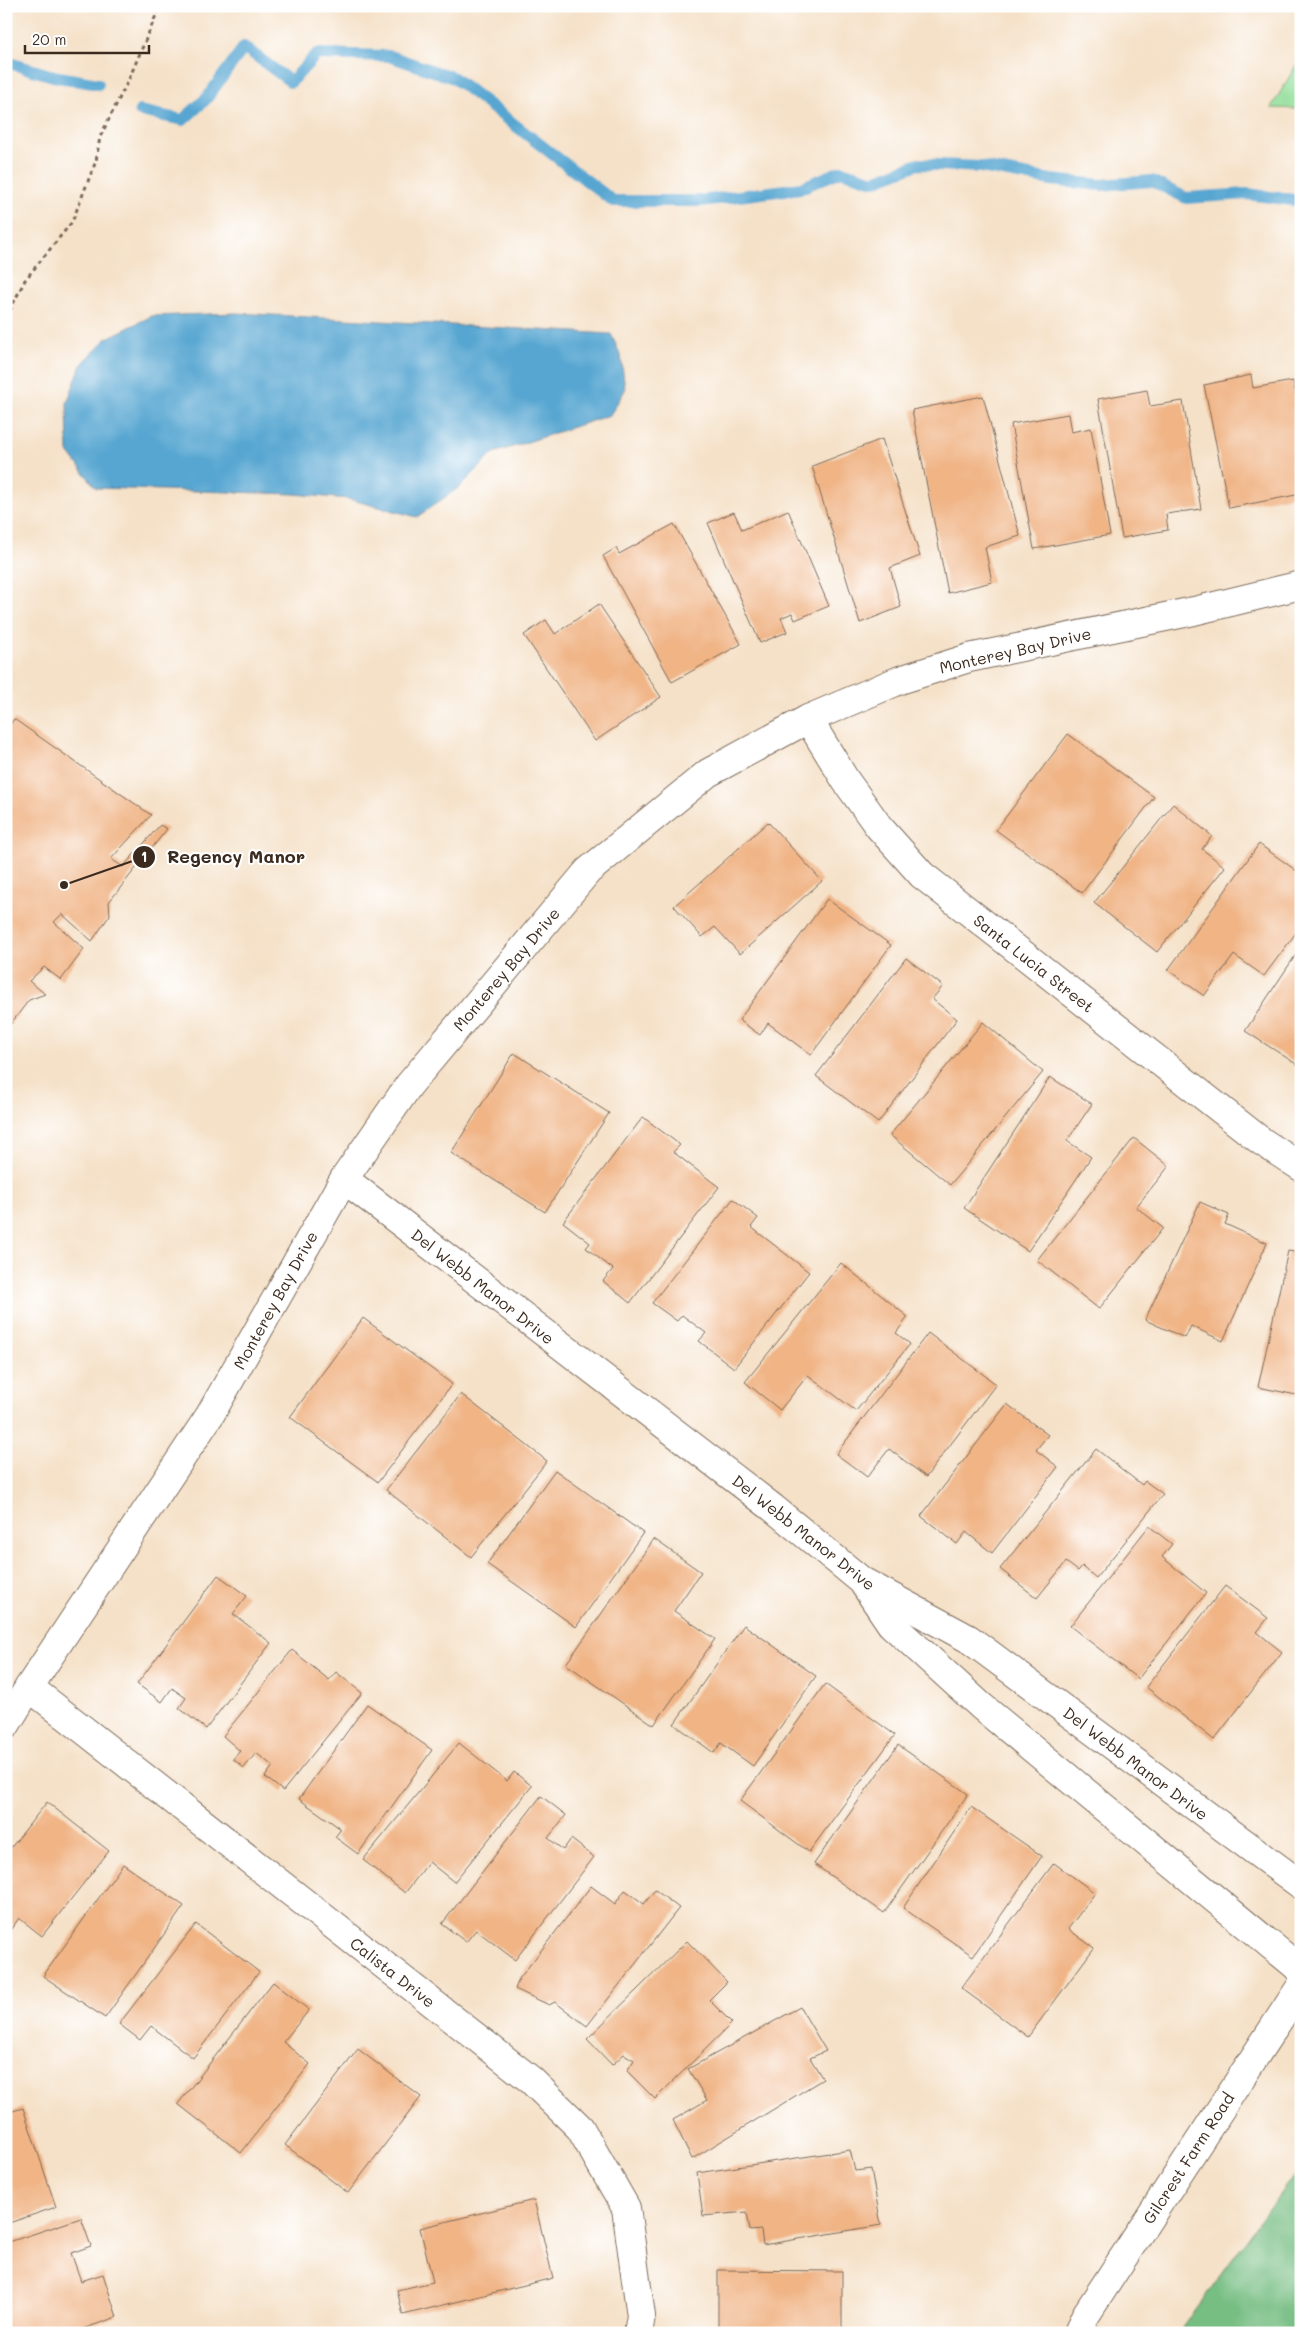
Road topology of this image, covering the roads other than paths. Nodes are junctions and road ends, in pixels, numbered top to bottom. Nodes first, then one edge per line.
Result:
1 (1301, 585) edge
2 (808, 719) junction
3 (1301, 1167) edge
4 (344, 1179) junction
5 (862, 1581) junction
6 (29, 1687) junction
7 (6, 1725) edge
8 (1301, 1885) edge
9 (1301, 1970) edge
10 (1301, 1986) edge
11 (638, 2333) edge
12 (1078, 2333) edge

1 - 2 street, Monterey Bay Drive
2 - 3 street, Santa Lucia Street
2 - 4 street, Monterey Bay Drive
4 - 5 street, Del Webb Manor Drive
4 - 6 street, Monterey Bay Drive
5 - 8 street, Del Webb Manor Drive
5 - 9 street
6 - 7 street, Monterey Bay Drive
6 - 11 street, Calista Drive
10 - 12 street, Gilcrest Farm Road

